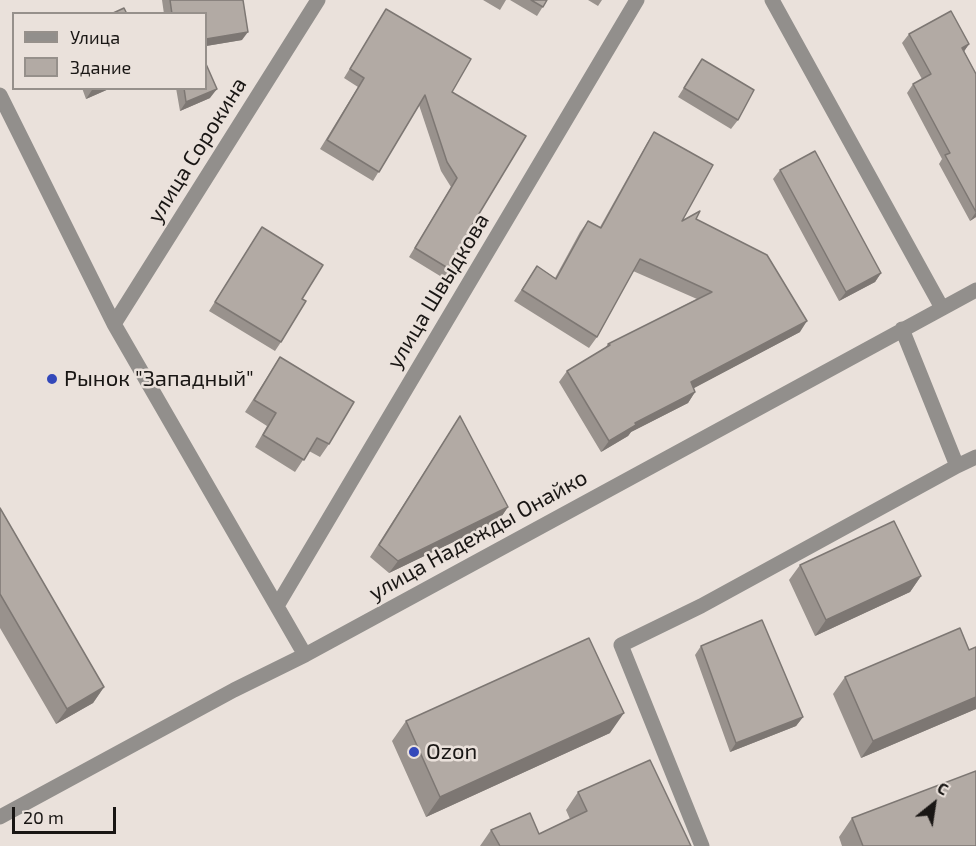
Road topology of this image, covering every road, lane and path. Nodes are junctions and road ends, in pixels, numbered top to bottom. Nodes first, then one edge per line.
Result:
1 (318, 0) edge
2 (637, 0) edge
3 (772, 0) edge
4 (0, 95) edge
5 (976, 290) edge
6 (942, 308) junction
7 (114, 324) junction
8 (902, 329) junction
9 (976, 457) edge
10 (957, 466) junction
11 (277, 606) junction
12 (305, 655) junction
13 (0, 817) edge
14 (702, 846) edge

1 - 7 street, улица Сорокина
2 - 11 street, улица Швыдкова
3 - 6 street
4 - 7 street
5 - 6 street, улица Надежды Онайко
6 - 8 street, улица Надежды Онайко
7 - 11 street
8 - 10 street
8 - 12 street, улица Надежды Онайко
9 - 10 street
10 - 14 street
11 - 12 street
12 - 13 street, улица Надежды Онайко

